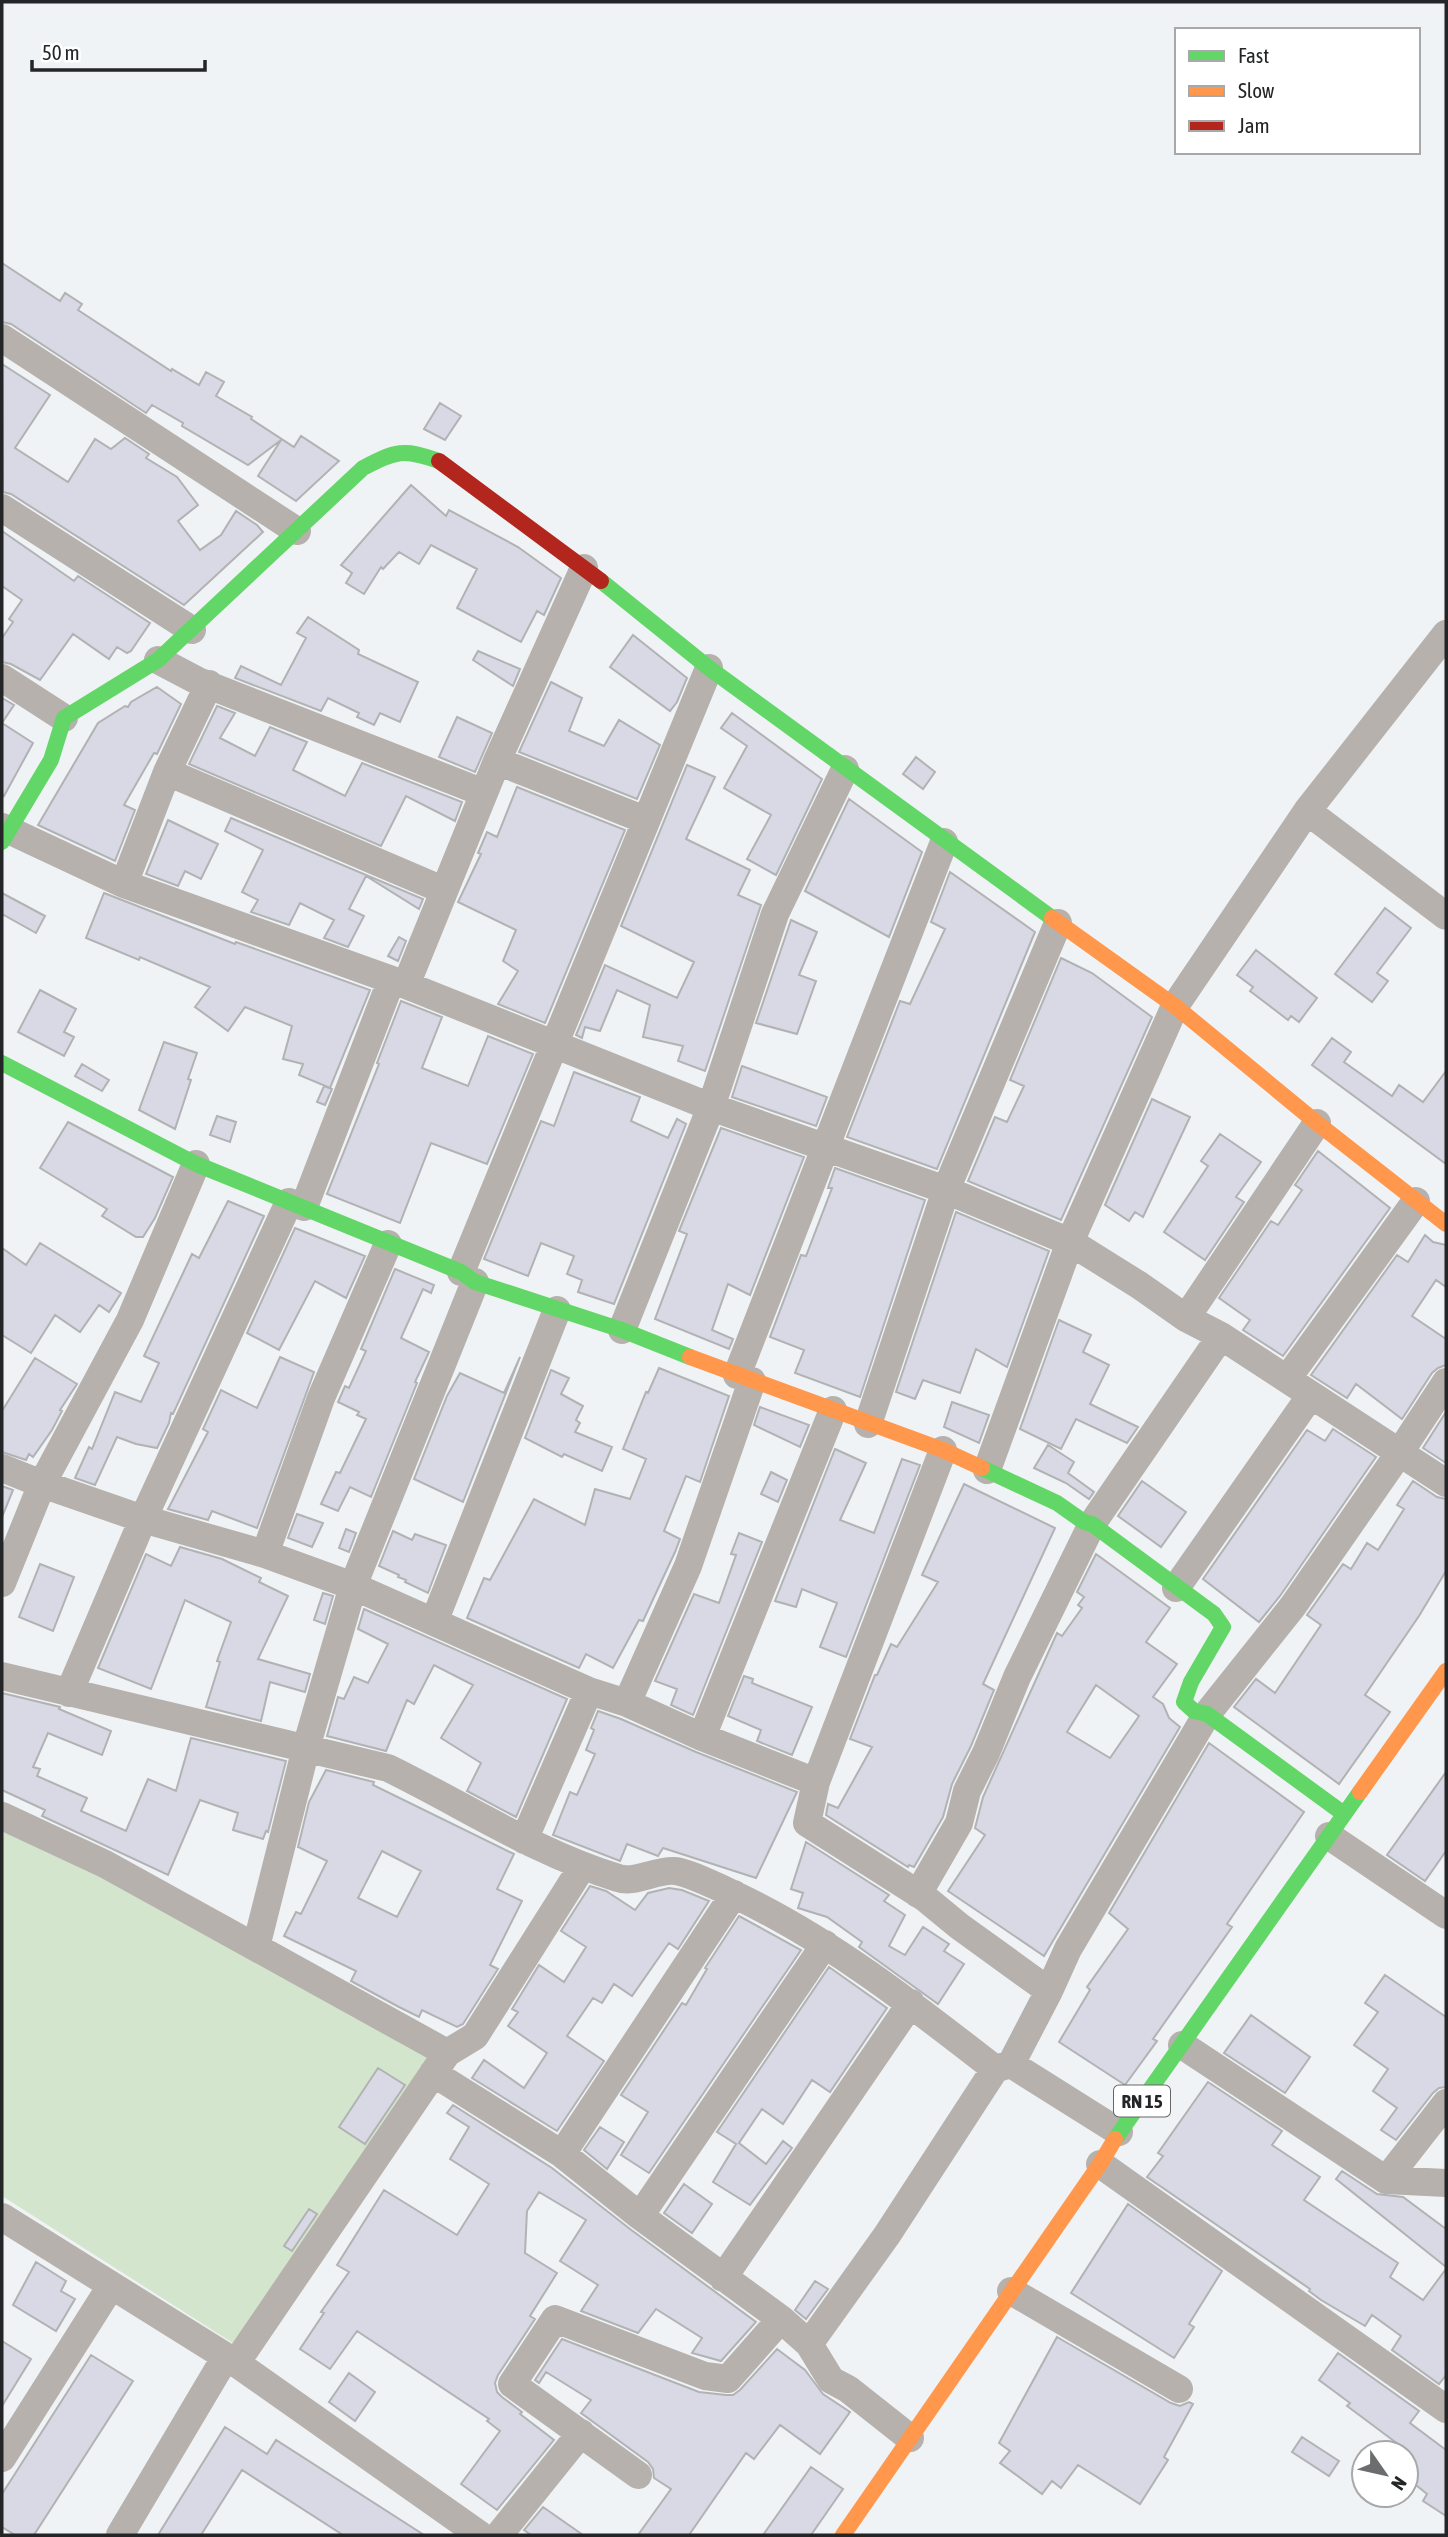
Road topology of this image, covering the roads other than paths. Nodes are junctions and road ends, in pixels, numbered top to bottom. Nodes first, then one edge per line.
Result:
1 (2, 338) edge
2 (2, 508) edge
3 (297, 531) junction
4 (584, 568) junction
5 (192, 630) junction
6 (1446, 634) edge
7 (158, 660) junction
8 (709, 668) junction
9 (2, 678) edge
10 (209, 684) junction
11 (64, 718) junction
12 (497, 761) junction
13 (845, 768) junction
14 (167, 772) junction
15 (484, 793) junction
16 (1307, 811) junction
17 (645, 820) junction
18 (4, 834) edge
19 (944, 842) junction
20 (124, 884) junction
21 (443, 890) junction
22 (1446, 916) edge
23 (1058, 923) junction
24 (399, 983) junction
25 (1175, 1006) junction
26 (553, 1044) junction
27 (2, 1063) edge
28 (711, 1107) junction
29 (1317, 1123) junction
30 (827, 1147) junction
31 (196, 1164) junction
32 (946, 1190) junction
33 (1416, 1202) junction
34 (296, 1204) junction
35 (1445, 1220) edge
36 (1070, 1242) junction
37 (388, 1244) junction
38 (468, 1277) junction
39 (557, 1310) junction
40 (1186, 1318) junction
41 (622, 1330) junction
42 (1221, 1336) junction
43 (744, 1378) junction
44 (1287, 1379) junction
45 (1446, 1382) edge
46 (1311, 1395) junction
47 (833, 1410) junction
48 (868, 1424) junction
49 (943, 1450) junction
50 (1401, 1452) junction
51 (2, 1468) edge
52 (987, 1470) junction
53 (1446, 1483) edge
54 (42, 1484) junction
55 (143, 1519) junction
56 (1091, 1524) junction
57 (265, 1554) junction
58 (2, 1583) edge
59 (353, 1586) junction
60 (1176, 1588) junction
61 (434, 1622) junction
62 (1446, 1671) edge
63 (2, 1676) edge
64 (589, 1691) junction
65 (69, 1693) junction
66 (627, 1703) junction
67 (1208, 1714) junction
68 (702, 1737) junction
69 (306, 1748) junction
70 (816, 1782) junction
71 (2, 1816) edge
72 (1336, 1825) junction
73 (524, 1840) junction
74 (582, 1867) junction
75 (734, 1894) junction
76 (918, 1894) junction
77 (1446, 1914) edge
78 (825, 1944) junction
79 (256, 1947) junction
80 (1049, 1990) junction
81 (911, 2003) junction
82 (1182, 2045) junction
83 (440, 2063) junction
84 (1003, 2066) junction
85 (1446, 2103) edge
86 (1119, 2132) junction
87 (562, 2154) junction
88 (1100, 2164) junction
89 (1385, 2180) junction
90 (1446, 2183) edge
91 (640, 2216) junction
92 (2, 2217) edge
93 (723, 2278) junction
94 (111, 2286) junction
95 (1011, 2291) junction
96 (781, 2319) junction
97 (809, 2344) junction
98 (231, 2361) junction
99 (1179, 2389) dead end
100 (1446, 2409) edge
101 (581, 2433) junction
102 (910, 2438) junction
103 (2, 2458) edge
104 (638, 2475) dead end
105 (120, 2535) edge
106 (480, 2535) edge
107 (499, 2535) edge
108 (843, 2535) edge

1 - 3 street
2 - 5 street
3 - 4 street
3 - 5 street
4 - 8 street
4 - 12 street
5 - 7 street
6 - 16 street
7 - 10 street
7 - 11 street
8 - 13 street
8 - 17 street
9 - 11 street
10 - 14 street
10 - 15 street
11 - 18 street
12 - 15 street
12 - 17 street
13 - 19 street
13 - 28 street
14 - 20 street
14 - 21 street
15 - 21 street
16 - 22 street
16 - 25 street
17 - 26 street
18 - 20 street
19 - 23 street
19 - 30 street
20 - 24 street
21 - 24 street
23 - 25 street
23 - 32 street
24 - 26 street
24 - 34 street
25 - 29 street
25 - 36 street
26 - 28 street
26 - 38 street
27 - 31 street
28 - 30 street
28 - 41 street
29 - 33 street
29 - 40 street
30 - 32 street
30 - 43 street
31 - 34 street
31 - 54 street
32 - 36 street
32 - 48 street
33 - 35 street
33 - 44 street
34 - 37 street
34 - 55 street
36 - 40 street
36 - 52 street
37 - 38 street
37 - 57 street
38 - 39 street
38 - 59 street
39 - 41 street
39 - 61 street
40 - 42 street
41 - 43 street
42 - 44 street
42 - 56 street
43 - 47 street
43 - 66 street
44 - 46 street
45 - 50 street
46 - 50 street
46 - 60 street
47 - 48 street
47 - 68 street
48 - 49 street
49 - 52 street
49 - 70 street
50 - 53 street
50 - 67 street
51 - 54 street
52 - 56 street
54 - 55 street
54 - 58 street
55 - 57 street
55 - 65 street
56 - 60 street
56 - 76 street
57 - 59 street
59 - 61 street
59 - 69 street
60 - 67 street
61 - 64 street
62 - 72 street, RN 15
63 - 65 street
64 - 66 street
64 - 73 street
65 - 69 street
66 - 68 street
67 - 72 street
67 - 80 street
68 - 70 street
69 - 73 street
69 - 79 street
70 - 76 street
71 - 79 street
72 - 77 street
72 - 82 street, RN 15
73 - 74 street
74 - 75 street
74 - 83 street
75 - 78 street
75 - 87 street
76 - 80 street
78 - 81 street
78 - 91 street
79 - 83 street
80 - 84 street
81 - 84 street
81 - 93 street
82 - 86 street, RN 15
82 - 89 street
83 - 87 street
83 - 98 street
84 - 86 street
84 - 97 street
85 - 89 street
86 - 88 street, RN 15
87 - 91 street
88 - 95 street, RN 15
88 - 100 street
89 - 90 street
91 - 93 street
92 - 94 street
93 - 96 street
94 - 98 street
94 - 103 street
95 - 99 street
95 - 102 street, RN 15
96 - 97 street
96 - 101 street
97 - 102 street
98 - 105 street
98 - 106 street
101 - 104 street
101 - 107 street
102 - 108 street, RN 15

